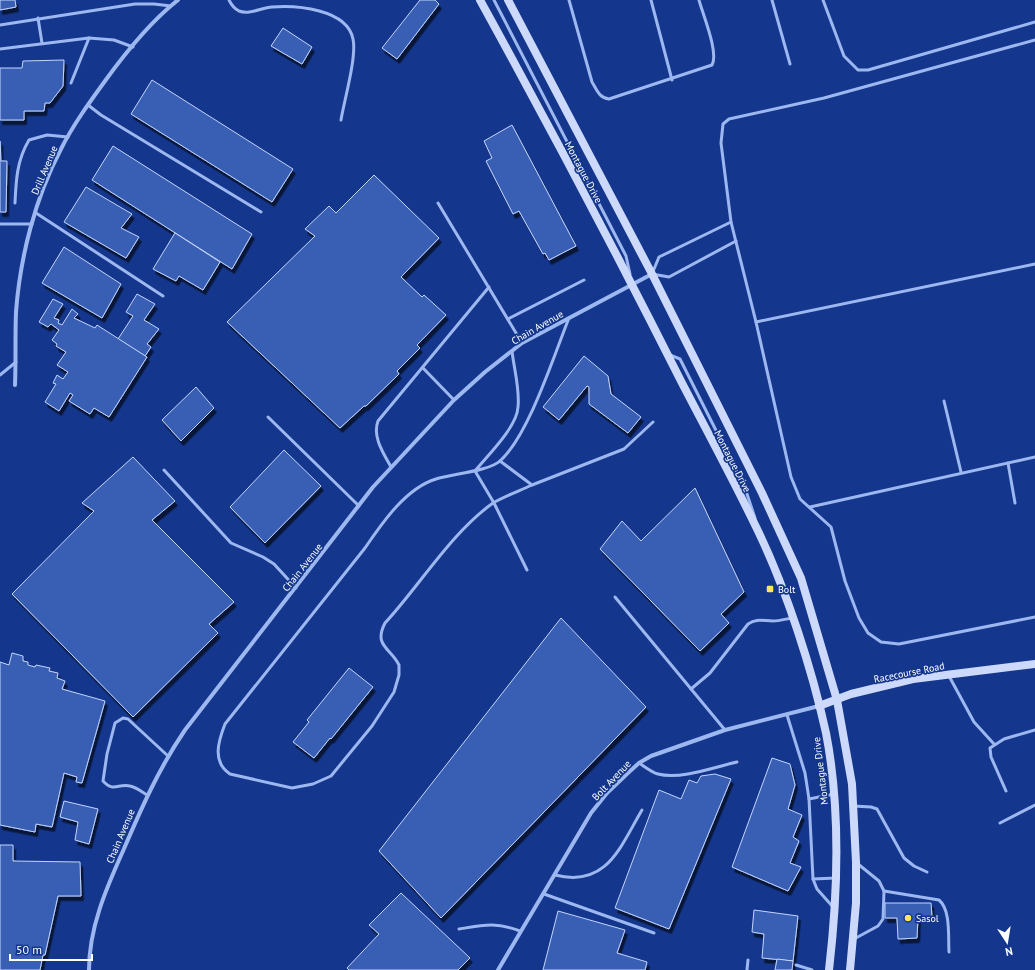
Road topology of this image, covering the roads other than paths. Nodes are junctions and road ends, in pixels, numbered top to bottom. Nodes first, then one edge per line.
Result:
1 (178, 0) edge
2 (229, 0) edge
3 (480, 0) edge
4 (494, 0) edge
5 (508, 0) edge
6 (569, 0) edge
7 (651, 0) edge
8 (699, 0) edge
9 (772, 0) edge
10 (823, 0) edge
11 (171, 6) junction
12 (38, 18) junction
13 (1035, 22) edge
14 (0, 25) edge
15 (89, 38) junction
16 (1035, 40) edge
17 (42, 43) junction
18 (133, 47) junction
19 (0, 49) edge
20 (790, 64) dead end
21 (672, 80) junction
22 (71, 83) dead end
23 (88, 105) junction
24 (341, 120) dead end
25 (68, 137) junction
26 (15, 203) dead end
27 (438, 204) dead end
28 (36, 212) junction
29 (261, 212) dead end
30 (731, 222) junction
31 (0, 224) edge
32 (33, 224) junction
33 (736, 241) junction
34 (1035, 264) edge
35 (652, 274) junction
36 (584, 280) dead end
37 (632, 284) junction
38 (489, 287) junction
39 (163, 296) dead end
40 (569, 317) junction
41 (508, 319) junction
42 (756, 322) junction
43 (522, 343) junction
44 (512, 351) junction
45 (16, 362) junction
46 (423, 368) junction
47 (0, 375) edge
48 (15, 385) dead end
49 (454, 400) junction
50 (944, 401) dead end
51 (268, 417) dead end
52 (654, 422) dead end
53 (1035, 457) edge
54 (500, 462) junction
55 (1008, 463) junction
56 (391, 467) junction
57 (164, 470) dead end
58 (475, 471) junction
59 (961, 472) junction
60 (532, 485) junction
61 (494, 503) junction
62 (1015, 503) dead end
63 (358, 506) junction
64 (810, 507) junction
65 (527, 570) dead end
66 (296, 588) junction
67 (614, 597) dead end
68 (1035, 617) edge
69 (792, 618) junction
70 (1035, 660) edge
71 (1035, 664) edge
72 (986, 670) junction
73 (949, 675) junction
74 (691, 689) junction
75 (837, 700) junction
76 (819, 706) junction
77 (787, 715) junction
78 (725, 730) junction
79 (1035, 730) edge
80 (994, 744) junction
81 (168, 756) junction
82 (738, 762) dead end
83 (639, 763) junction
84 (1006, 791) dead end
85 (834, 794) junction
86 (147, 795) junction
87 (809, 799) junction
88 (1035, 804) edge
89 (854, 806) junction
90 (642, 810) dead end
91 (1000, 824) dead end
92 (856, 862) junction
93 (927, 872) dead end
94 (555, 875) junction
95 (836, 878) junction
96 (813, 879) junction
97 (884, 891) junction
98 (544, 894) junction
99 (835, 909) junction
100 (459, 928) dead end
101 (520, 931) junction
102 (654, 933) dead end
103 (853, 940) junction
104 (949, 952) dead end
105 (748, 960) dead end
106 (796, 965) dead end
107 (89, 970) edge
108 (498, 970) edge
109 (747, 970) edge
110 (812, 970) edge
111 (829, 970) edge
112 (850, 970) edge

1 - 11 street, Drill Avenue
2 - 24 lane
3 - 37 main road, Montague Drive
4 - 37 lane
5 - 35 main road, Montague Drive
6 - 21 lane
7 - 21 lane
8 - 21 lane
9 - 20 lane
10 - 13 lane
11 - 12 lane
11 - 18 street, Drill Avenue
12 - 14 lane
12 - 17 lane
15 - 17 lane
15 - 18 lane
15 - 22 lane
16 - 30 lane
17 - 19 lane
18 - 23 street, Drill Avenue
23 - 25 street, Drill Avenue
23 - 29 lane
25 - 26 lane
25 - 28 street, Drill Avenue
27 - 38 lane
28 - 32 street, Drill Avenue
28 - 39 lane
30 - 33 lane
30 - 35 lane
31 - 32 lane
32 - 45 street, Drill Avenue
33 - 35 lane
33 - 42 lane
34 - 42 lane
35 - 37 street, Chain Avenue
35 - 75 main road, Montague Drive
36 - 41 lane
37 - 40 street, Chain Avenue
37 - 69 main road, Montague Drive
38 - 41 lane
38 - 46 lane
40 - 43 street, Chain Avenue
40 - 54 lane
41 - 43 lane
42 - 64 lane
43 - 44 street, Chain Avenue
44 - 49 street, Chain Avenue
44 - 58 lane
45 - 47 lane
45 - 48 street, Drill Avenue
46 - 49 lane
46 - 56 lane
49 - 56 street, Chain Avenue
50 - 59 lane
51 - 63 lane
52 - 60 lane
53 - 55 lane
54 - 58 lane
54 - 60 lane
55 - 59 lane
55 - 62 lane
56 - 63 street, Chain Avenue
57 - 66 lane
58 - 61 lane
58 - 61 lane
59 - 64 lane
60 - 61 lane
61 - 65 lane
63 - 66 street, Chain Avenue
64 - 68 lane
66 - 81 street, Chain Avenue
67 - 74 lane
69 - 74 lane
69 - 76 main road, Montague Drive
70 - 72 main road, Racecourse Road
71 - 72 main road, Racecourse Road
72 - 73 main road, Racecourse Road
73 - 75 main road, Racecourse Road
73 - 80 lane
74 - 78 lane
75 - 76 main road, Racecourse Road
75 - 89 main road, Montague Drive
76 - 77 street, Bolt Avenue
76 - 85 main road, Montague Drive
77 - 78 street, Bolt Avenue
77 - 87 lane
78 - 83 street, Bolt Avenue
79 - 80 lane
80 - 84 lane
81 - 86 street, Chain Avenue
81 - 86 lane
82 - 83 lane
83 - 94 street, Bolt Avenue
85 - 87 lane
85 - 95 main road, Montague Drive
86 - 107 street, Chain Avenue
87 - 96 lane
88 - 91 lane
89 - 92 main road, Montague Drive
89 - 93 lane
90 - 94 lane
92 - 97 lane
92 - 103 main road, Montague Drive
94 - 98 street, Bolt Avenue
95 - 96 lane
95 - 99 main road, Montague Drive
96 - 99 lane
97 - 103 lane
97 - 104 lane
98 - 101 street, Bolt Avenue
98 - 102 lane
99 - 111 main road, Montague Drive
100 - 101 lane
101 - 108 street, Bolt Avenue
103 - 112 main road, Montague Drive
105 - 109 lane
106 - 110 lane

